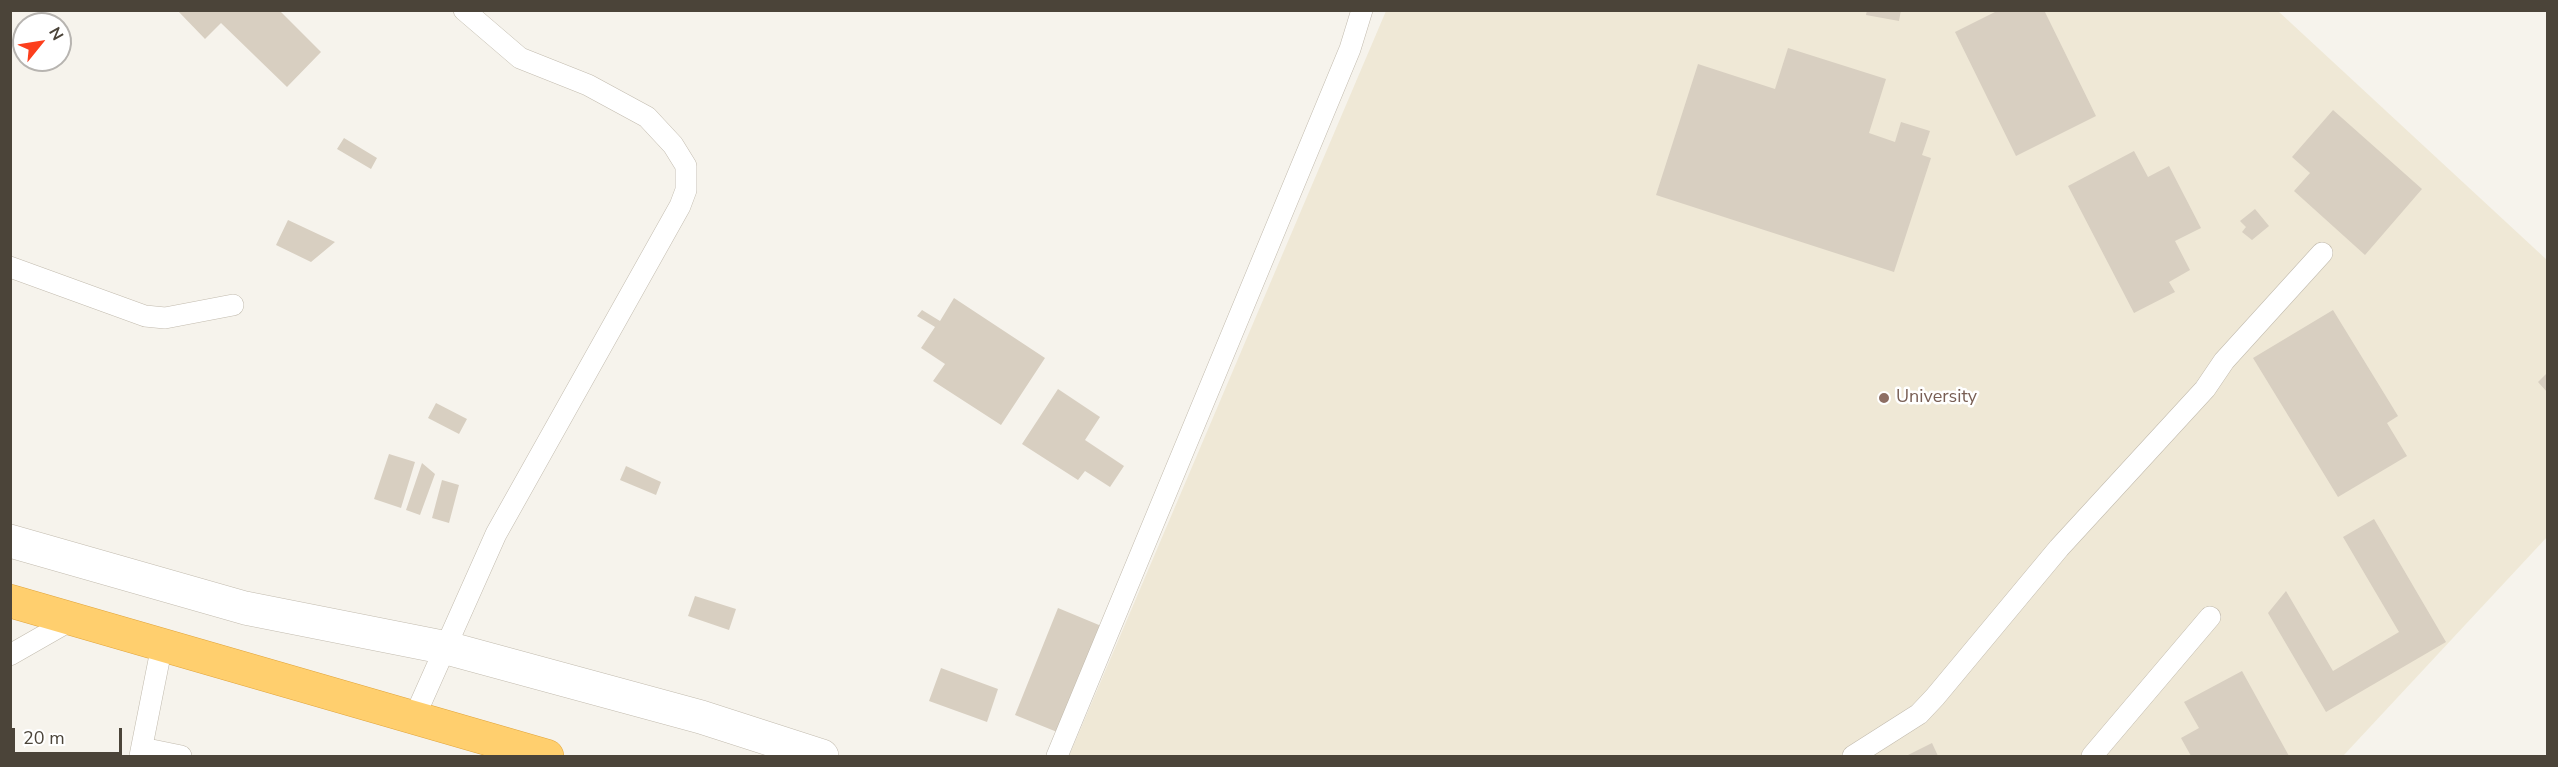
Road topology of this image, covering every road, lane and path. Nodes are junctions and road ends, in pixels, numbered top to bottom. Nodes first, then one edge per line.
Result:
1 (464, 10) edge
2 (1362, 10) edge
3 (2322, 254) dead end
4 (10, 267) edge
5 (233, 305) dead end
6 (10, 541) edge
7 (10, 601) edge
8 (2211, 617) dead end
9 (73, 619) junction
10 (162, 645) junction
11 (447, 648) junction
12 (10, 655) edge
13 (414, 718) junction
14 (141, 752) edge
15 (181, 756) edge
16 (547, 756) edge
17 (822, 756) edge
18 (1057, 756) edge
19 (1853, 756) edge
20 (2092, 756) edge

1 - 11 lane
2 - 18 lane
3 - 19 lane
4 - 5 lane
6 - 11 street
7 - 9 highway
8 - 20 lane
9 - 10 highway
9 - 12 lane
10 - 13 highway
10 - 14 lane
11 - 13 lane
11 - 17 street
13 - 16 highway
14 - 15 lane

